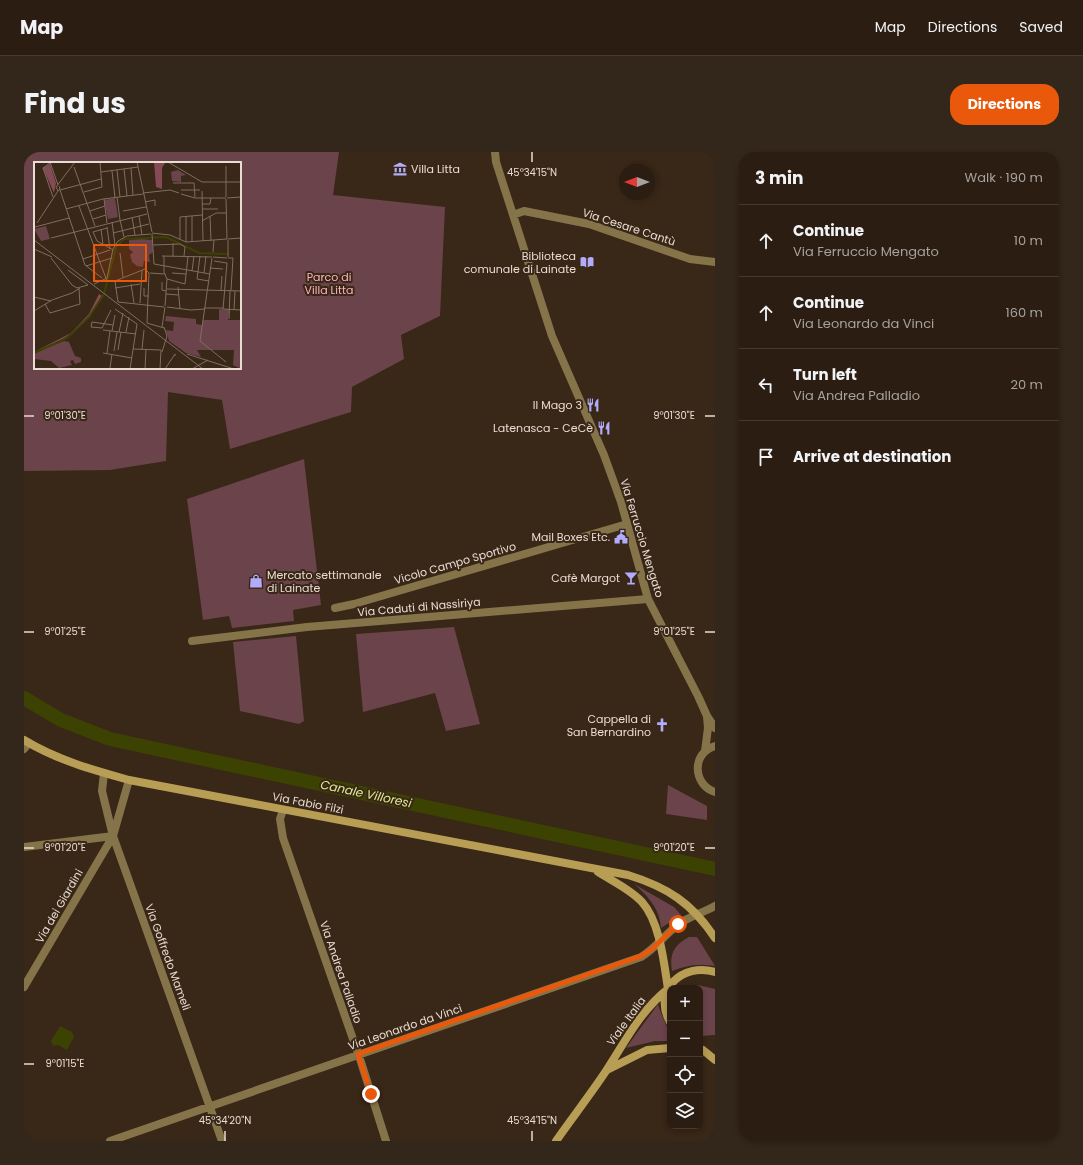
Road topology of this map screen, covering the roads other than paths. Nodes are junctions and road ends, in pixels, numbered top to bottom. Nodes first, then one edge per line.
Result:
1 (495, 152) edge
2 (512, 215) junction
3 (715, 262) edge
4 (627, 524) junction
5 (648, 599) junction
6 (335, 608) dead end
7 (192, 641) dead end
8 (707, 716) junction
9 (715, 728) edge
10 (26, 744) edge
11 (715, 746) edge
12 (705, 751) junction
13 (104, 773) junction
14 (130, 780) junction
15 (715, 792) edge
16 (283, 810) junction
17 (113, 836) junction
18 (24, 847) edge
19 (594, 869) junction
20 (715, 906) edge
21 (697, 914) junction
22 (715, 938) edge
23 (659, 942) junction
24 (715, 972) edge
25 (25, 982) edge
26 (667, 985) edge
27 (671, 985) edge
28 (667, 990) edge
29 (667, 996) edge
30 (667, 1014) edge
31 (667, 1048) edge
32 (703, 1049) edge
33 (703, 1051) edge
34 (715, 1052) edge
35 (358, 1054) junction
36 (715, 1060) edge
37 (606, 1070) junction
38 (210, 1107) junction
39 (110, 1141) edge
40 (222, 1141) edge
41 (386, 1141) edge
42 (556, 1141) edge

1 - 2 street, Via Ferruccio Mengato
2 - 3 street, Via Cesare Cantù
2 - 4 street, Via Ferruccio Mengato
4 - 5 street, Via Ferruccio Mengato
4 - 6 street, Vicolo Campo Sportivo
5 - 7 street, Via Caduti di Nassiriya
5 - 8 street, Via Ferruccio Mengato
8 - 9 street, Via Ferruccio Mengato
8 - 12 street, Via Ferruccio Mengato
10 - 13 street, Via Fabio Filzi
11 - 12 street
12 - 15 street, Via Ferruccio Mengato
13 - 14 street, Via Fabio Filzi
13 - 17 street, Via Goffredo Mameli
14 - 16 street, Via Fabio Filzi
14 - 17 street
16 - 19 street, Via Fabio Filzi
16 - 35 street, Via Andrea Palladio
17 - 18 street
17 - 25 street, Via dei Giardini
17 - 38 street, Via Goffredo Mameli
19 - 21 street, Via Fabio Filzi
19 - 23 street, Via Fabio Filzi
20 - 21 street
21 - 22 street, Via Fabio Filzi
21 - 23 street
23 - 26 street
23 - 35 street, Via Leonardo da Vinci
24 - 27 street, Viale Italia
28 - 37 street, Viale Italia
29 - 30 street
31 - 37 street, Viale Italia
32 - 34 street
33 - 36 street
35 - 38 street, Via Leonardo da Vinci
35 - 41 street, Via Andrea Palladio
37 - 42 street, Viale Italia
38 - 39 street, Via Leonardo da Vinci
38 - 40 street, Via Goffredo Mameli

